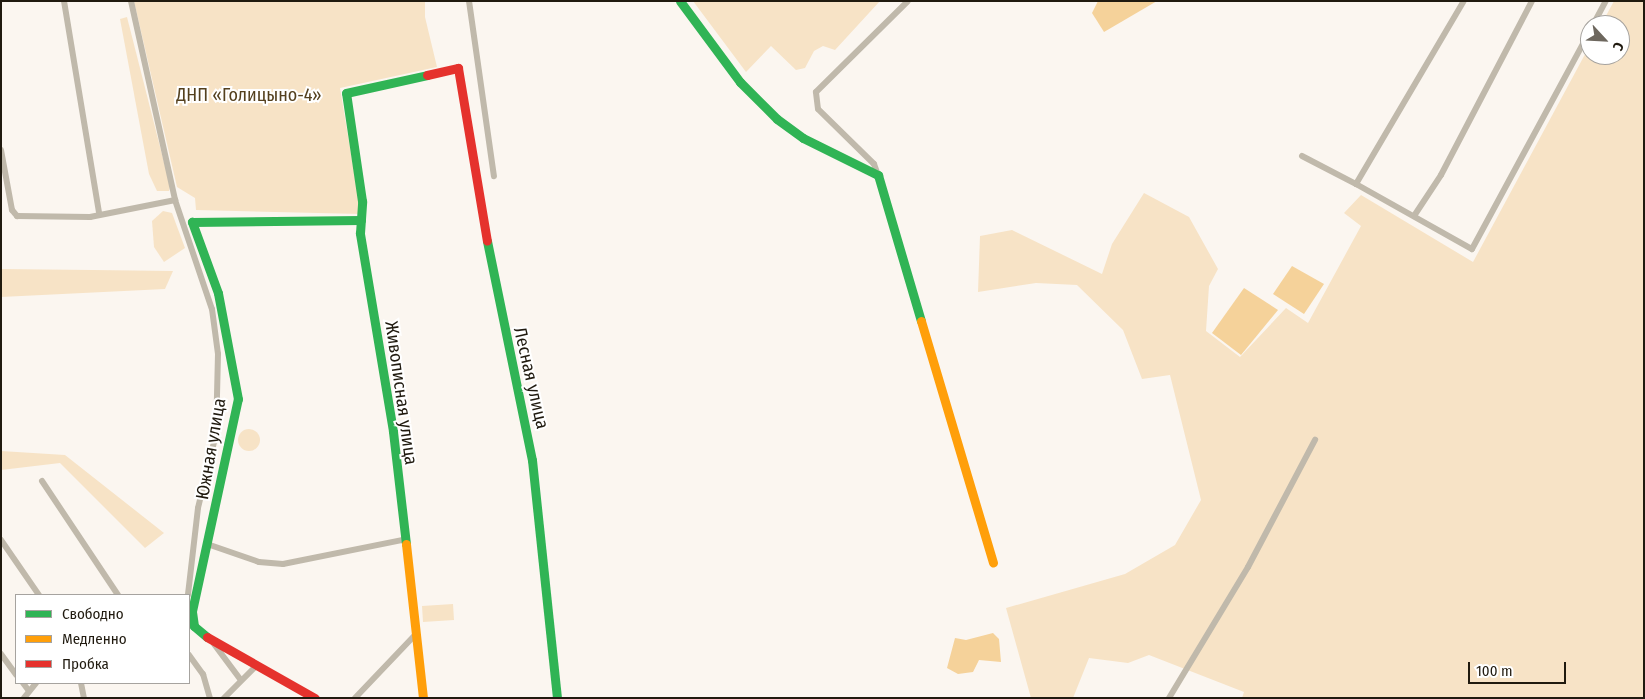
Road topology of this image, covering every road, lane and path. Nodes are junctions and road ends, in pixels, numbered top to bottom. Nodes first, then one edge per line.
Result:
1 (64, 1) edge
2 (131, 1) edge
3 (469, 1) edge
4 (680, 1) edge
5 (908, 1) edge
6 (1464, 1) edge
7 (1532, 1) edge
8 (1606, 1) edge
9 (1598, 15) edge
10 (1580, 49) edge
11 (346, 93) joint
12 (1, 150) edge
13 (1302, 156) dead end
14 (878, 175) junction
15 (494, 176) dead end
16 (1356, 184) junction
17 (175, 200) junction
18 (99, 212) junction
19 (1414, 216) junction
20 (361, 220) junction
21 (1315, 440) dead end
22 (42, 481) dead end
23 (1, 540) edge
24 (402, 540) junction
25 (210, 545) junction
26 (993, 562) dead end
27 (38, 594) edge
28 (117, 594) edge
29 (188, 594) edge
30 (415, 635) junction
31 (212, 642) junction
32 (1, 654) edge
33 (190, 656) edge
34 (257, 665) junction
35 (15, 673) edge
36 (240, 679) junction
37 (24, 684) edge
38 (35, 684) edge
39 (81, 684) edge
40 (29, 691) junction
41 (24, 698) edge
42 (84, 698) edge
43 (210, 698) edge
44 (224, 698) edge
45 (315, 698) edge
46 (355, 698) edge
47 (423, 698) edge
48 (557, 698) edge
49 (1169, 698) edge

1 - 18 street
2 - 17 street
3 - 15 street
4 - 14 street
5 - 14 street
6 - 16 street
7 - 19 street
8 - 9 street
10 - 19 street
11 - 20 street, Живописная улица
11 - 48 street, Лесная улица
12 - 18 street
13 - 16 street
14 - 26 street
16 - 19 street
17 - 18 street
17 - 29 street
20 - 24 street, Живописная улица
20 - 25 street, Южная улица
21 - 49 street
22 - 28 street
23 - 27 street
24 - 25 street
24 - 30 street, Живописная улица
25 - 31 street, Южная улица
30 - 46 street
30 - 47 street, Живописная улица
31 - 34 street
31 - 36 street
32 - 35 street
33 - 43 street
34 - 36 street
34 - 45 street
36 - 44 street
37 - 40 street
38 - 40 street
39 - 42 street
40 - 41 street

